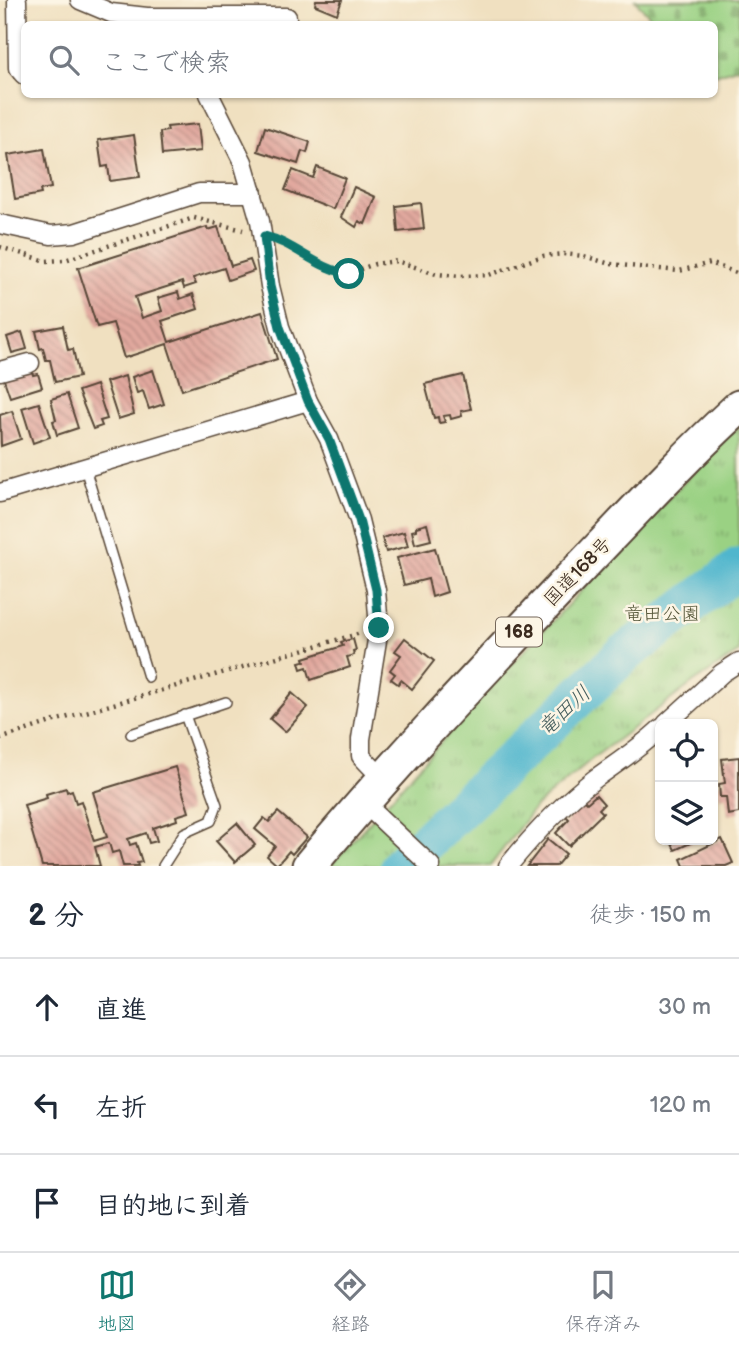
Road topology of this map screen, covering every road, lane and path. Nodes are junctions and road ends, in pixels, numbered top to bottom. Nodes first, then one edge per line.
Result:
1 (17, 0) edge
2 (80, 0) edge
3 (287, 17) dead end
4 (21, 72) edge
5 (211, 98) edge
6 (253, 193) junction
7 (0, 224) edge
8 (264, 236) junction
9 (0, 247) edge
10 (739, 274) edge
11 (30, 363) dead end
12 (0, 371) edge
13 (308, 401) junction
14 (739, 407) edge
15 (85, 468) junction
16 (0, 493) edge
17 (379, 628) junction
18 (739, 662) edge
19 (148, 677) dead end
20 (226, 702) dead end
21 (185, 715) junction
22 (671, 719) edge
23 (131, 734) dead end
24 (655, 735) edge
25 (0, 739) edge
26 (372, 796) junction
27 (163, 866) edge
28 (309, 866) edge
29 (431, 866) edge
30 (508, 866) edge

1 - 4 street
2 - 3 street
5 - 6 street
6 - 7 street
6 - 8 street
8 - 9 path
8 - 10 path
8 - 13 street
11 - 12 street
13 - 15 street
13 - 17 street
14 - 26 highway, 国道168号 / 168
15 - 16 street
15 - 19 lane
17 - 25 path
17 - 26 street
18 - 22 street
20 - 21 lane
21 - 23 lane
21 - 27 lane
24 - 30 street
26 - 28 highway, 国道168号 / 168
26 - 29 street

